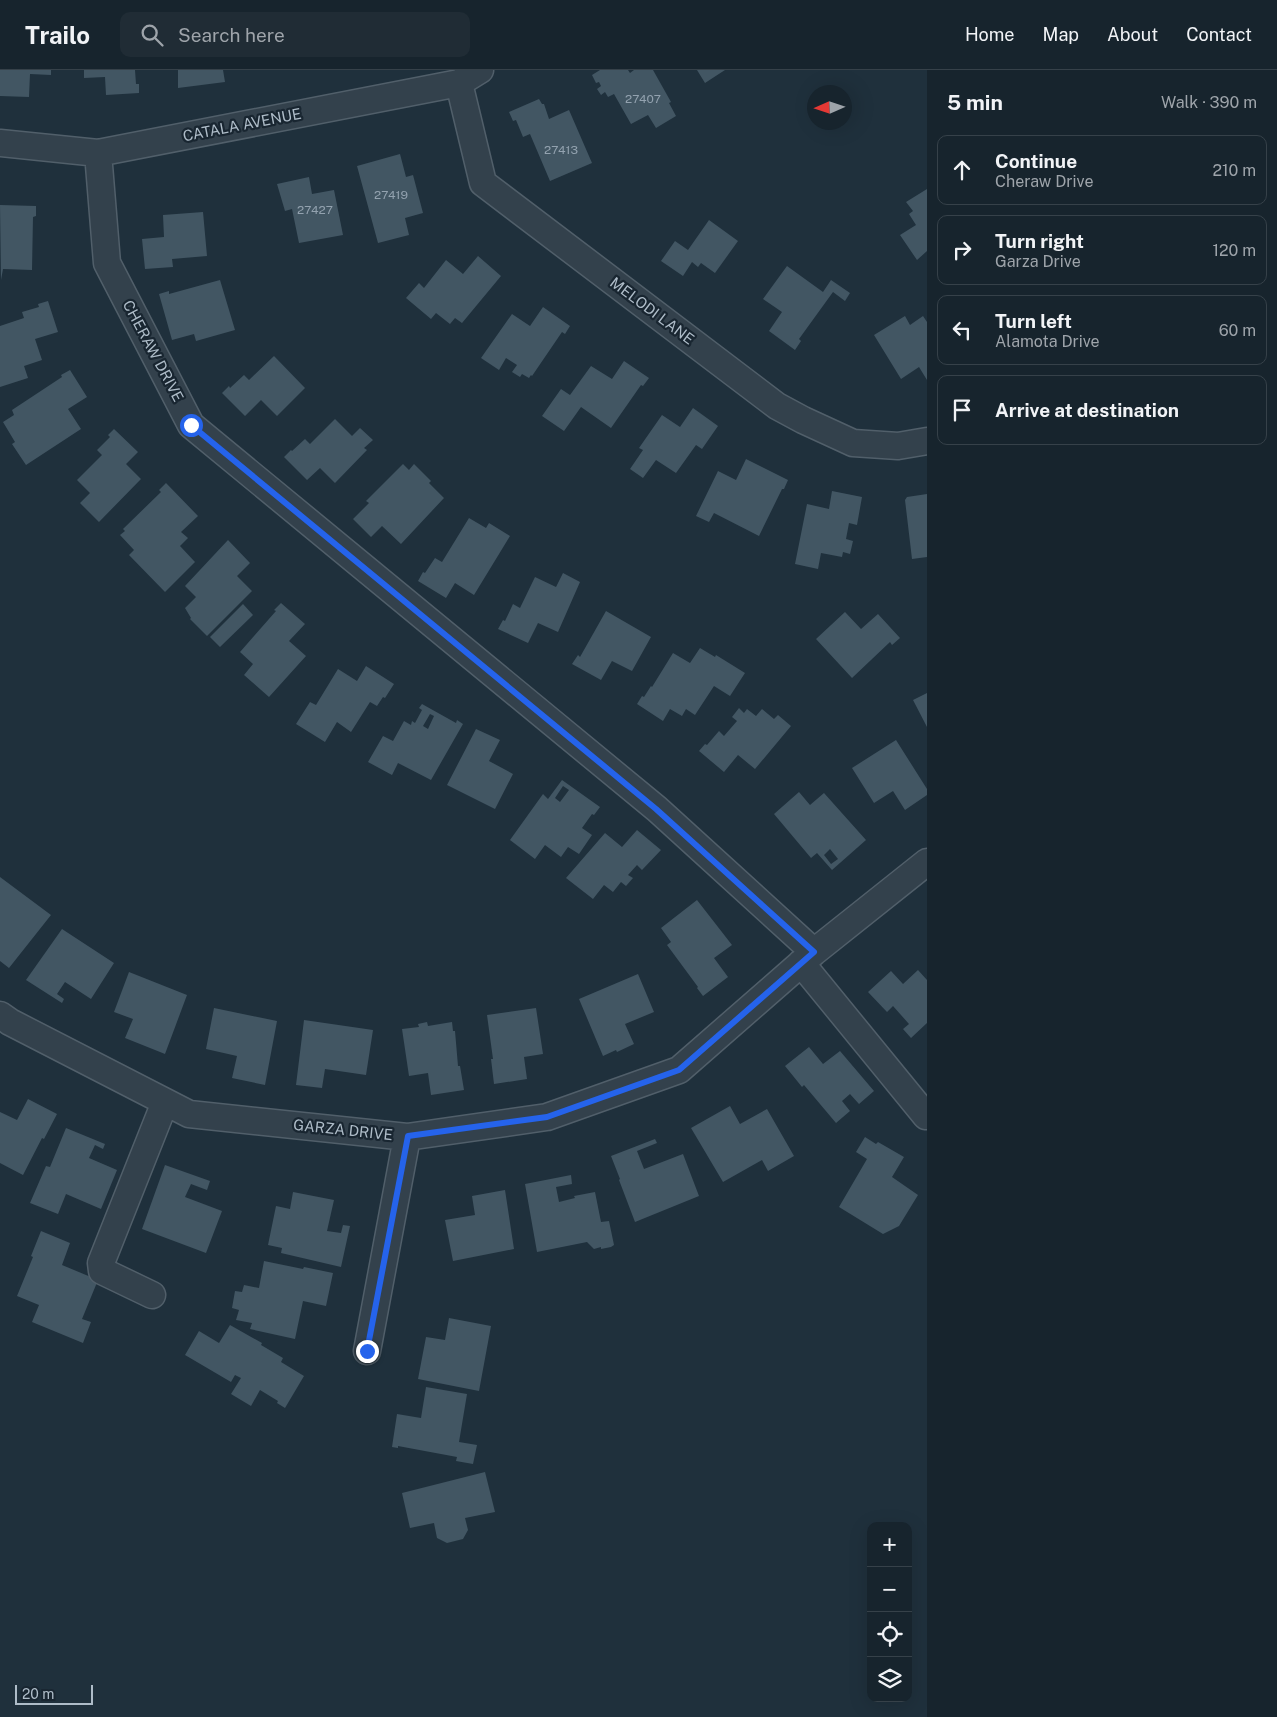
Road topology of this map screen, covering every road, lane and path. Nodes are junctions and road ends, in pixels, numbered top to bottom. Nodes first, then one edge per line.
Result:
1 (469, 77) edge
2 (0, 143) edge
3 (98, 153) junction
4 (927, 441) edge
5 (927, 862) edge
6 (808, 958) junction
7 (0, 1014) edge
8 (165, 1102) junction
9 (926, 1116) edge
10 (408, 1136) junction
11 (152, 1295) dead end
12 (367, 1351) dead end

1 - 3 street, CATALA AVENUE
1 - 4 street, MELODI LANE
2 - 3 street, CATALA AVENUE
3 - 6 street, CHERAW DRIVE
5 - 6 street, GARZA DRIVE
6 - 9 street, CHERAW DRIVE
6 - 10 street, GARZA DRIVE
7 - 8 street, GARZA DRIVE
8 - 10 street, GARZA DRIVE
8 - 11 street
10 - 12 street

